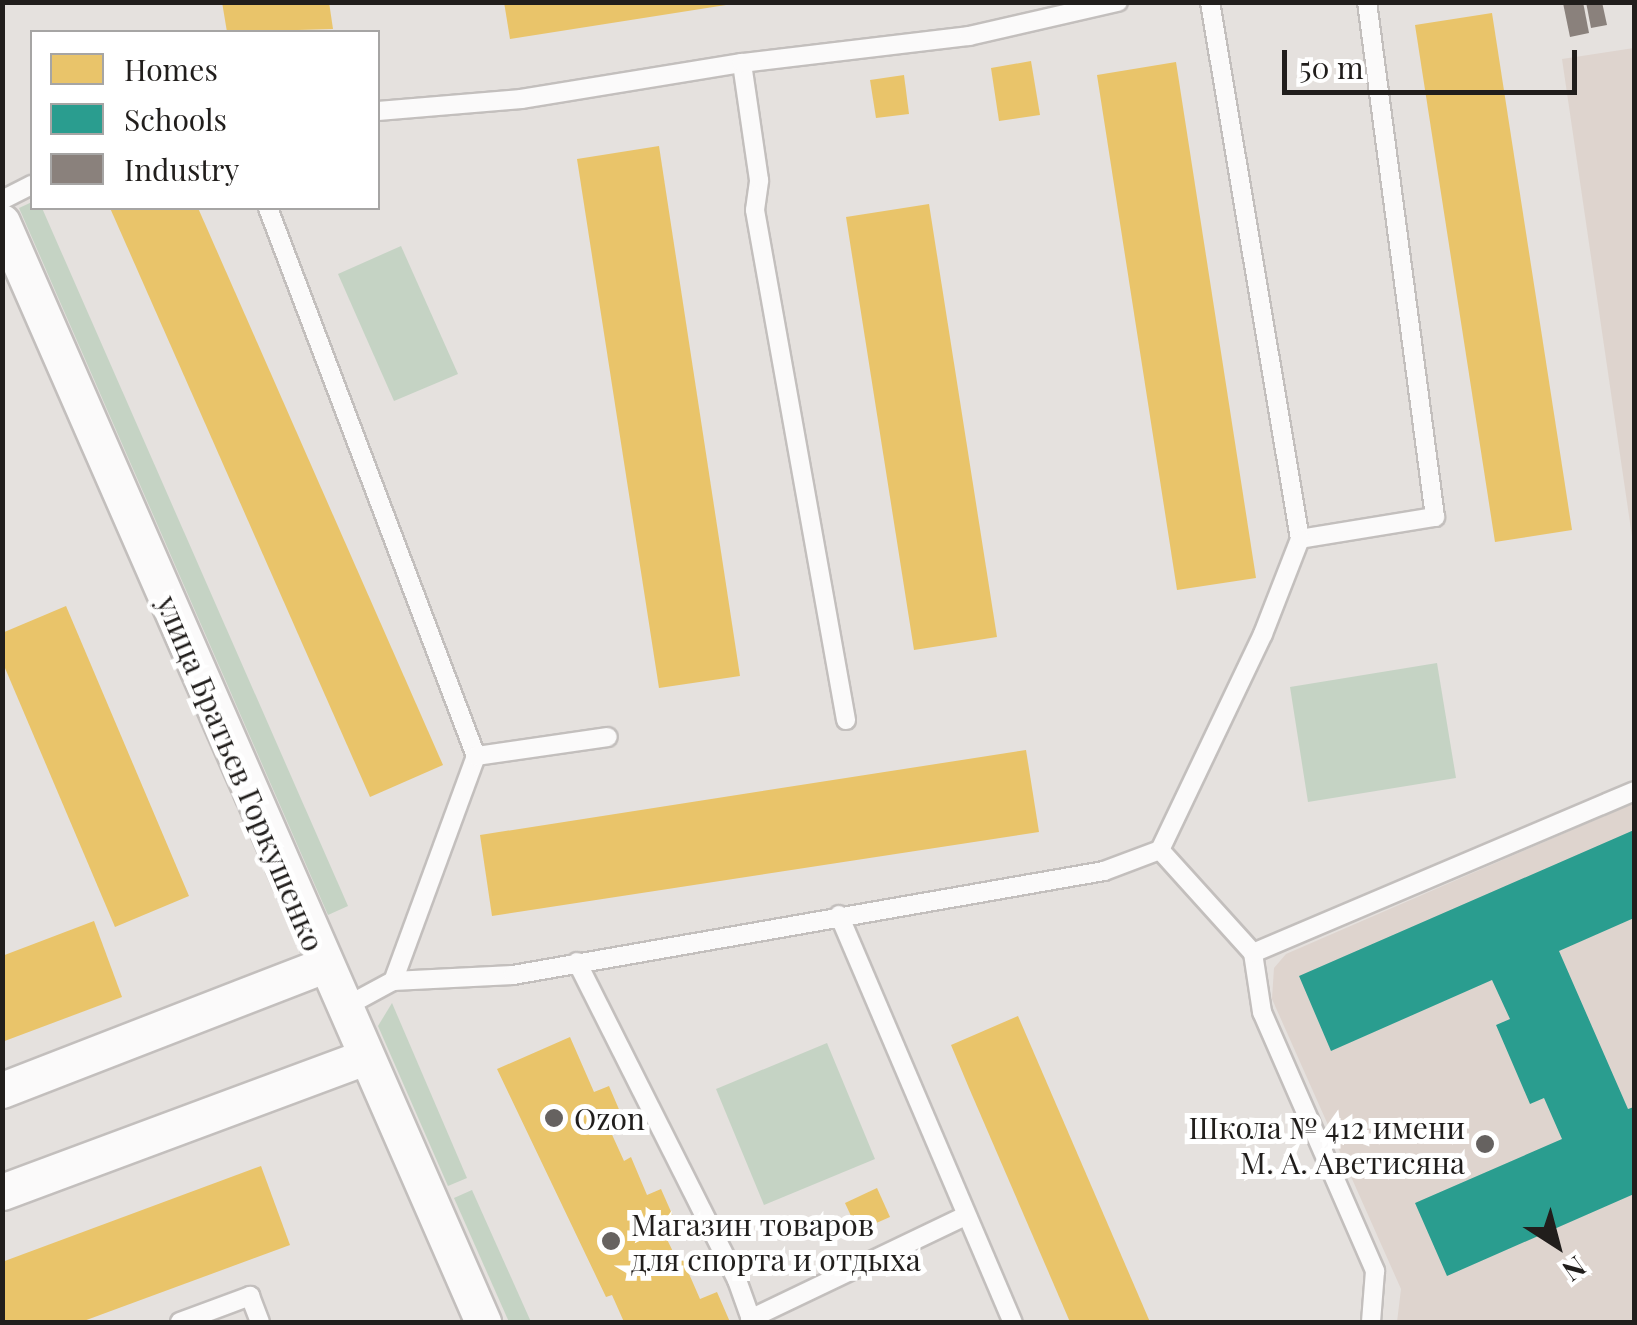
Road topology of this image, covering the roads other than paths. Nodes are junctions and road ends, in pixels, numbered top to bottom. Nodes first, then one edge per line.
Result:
1 (1118, 2) edge
2 (1210, 2) edge
3 (1366, 2) edge
4 (742, 63) junction
5 (380, 111) edge
6 (30, 187) edge
7 (2, 200) edge
8 (269, 210) edge
9 (2, 222) edge
10 (1300, 539) junction
11 (846, 720) dead end
12 (608, 737) dead end
13 (476, 756) junction
14 (1634, 791) edge
15 (1160, 850) junction
16 (839, 914) junction
17 (1253, 953) junction
18 (578, 962) junction
19 (324, 966) junction
20 (393, 981) junction
21 (343, 1008) junction
22 (365, 1057) junction
23 (2, 1090) edge
24 (2, 1192) edge
25 (963, 1218) junction
26 (751, 1321) edge
27 (180, 1322) edge
28 (260, 1322) edge
29 (483, 1322) edge
30 (1013, 1322) edge
31 (1371, 1322) edge

1 - 4 lane
2 - 10 lane
3 - 10 lane
4 - 5 lane
4 - 11 lane
6 - 7 lane
8 - 13 lane
9 - 19 street, улица Братьев Горкушенко
10 - 15 lane
12 - 13 lane
13 - 20 lane
14 - 17 lane
15 - 16 lane
15 - 17 lane
16 - 18 lane
16 - 25 lane
17 - 31 lane
18 - 20 lane
18 - 26 lane
19 - 21 street, улица Братьев Горкушенко
19 - 23 street
20 - 21 lane
21 - 22 street, улица Братьев Горкушенко
22 - 24 street
22 - 29 street, улица Братьев Горкушенко
25 - 26 lane
25 - 30 lane
27 - 28 lane

